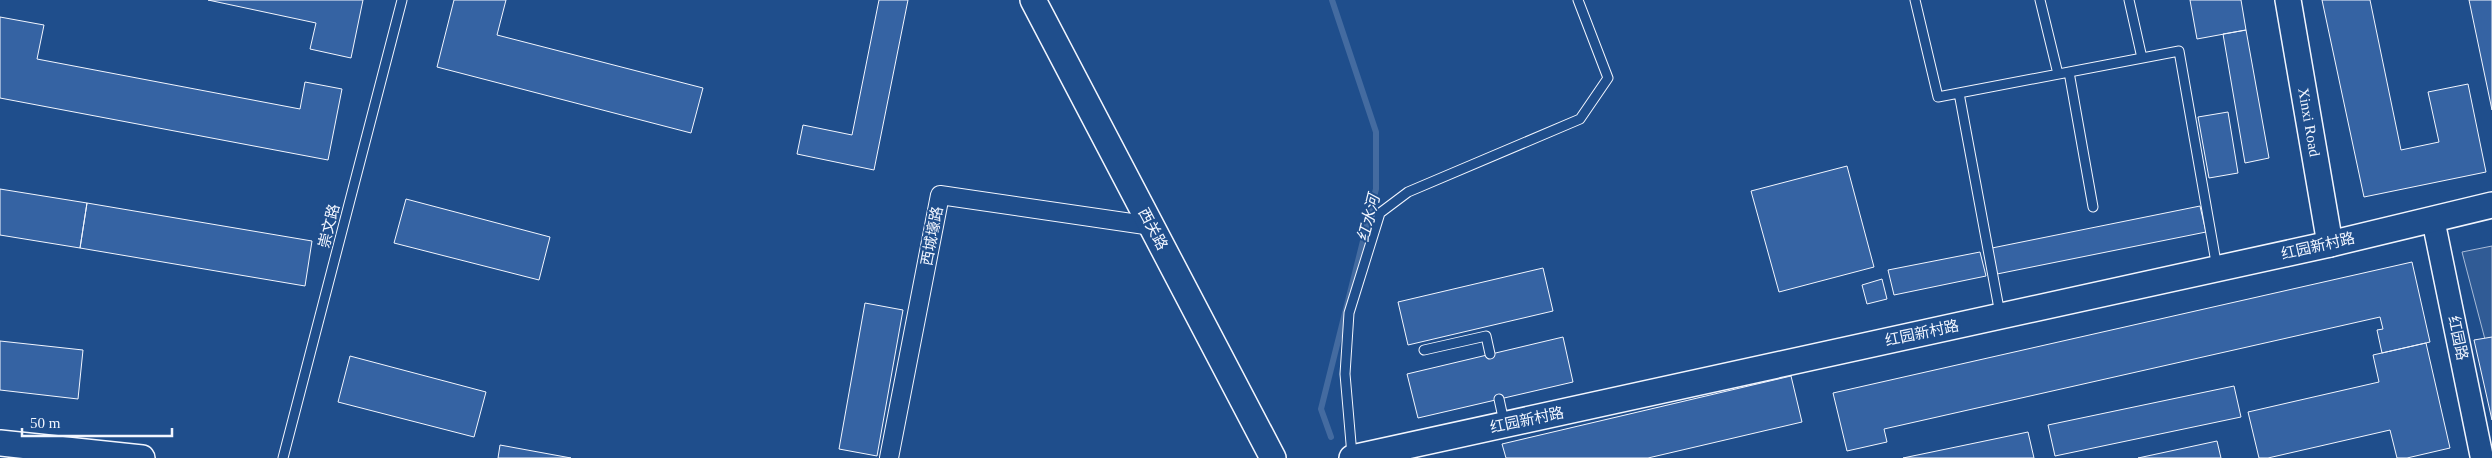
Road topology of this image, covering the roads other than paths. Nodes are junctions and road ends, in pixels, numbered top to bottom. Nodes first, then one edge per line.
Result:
1 (402, 0) edge
2 (1033, 0) edge
3 (1578, 0) edge
4 (1915, 0) edge
5 (2040, 0) edge
6 (2130, 0) edge
7 (2288, 0) edge
8 (2142, 58) junction
9 (2069, 72) junction
10 (2058, 74) junction
11 (1959, 93) junction
12 (2492, 206) edge
13 (2092, 207) dead end
14 (2433, 219) junction
15 (1152, 226) junction
16 (2330, 244) junction
17 (2217, 269) junction
18 (2000, 316) junction
19 (1424, 350) dead end
20 (1490, 354) dead end
21 (1499, 399) dead end
22 (1505, 425) junction
23 (0, 442) edge
24 (142, 458) edge
25 (283, 458) edge
26 (889, 458) edge
27 (1273, 458) edge
28 (1352, 458) edge
29 (2482, 458) edge

1 - 25 lane, 崇文路
2 - 15 main road, 西关路
3 - 28 lane
4 - 11 lane
5 - 10 lane
6 - 8 lane
7 - 16 main road, Xinxi Road
8 - 9 lane
8 - 17 lane
9 - 10 lane
9 - 13 lane
10 - 11 lane
11 - 18 lane
12 - 14 main road, 红园新村路
14 - 16 main road, 红园新村路
14 - 29 street, 红园路
15 - 26 street, 西城壕路
15 - 27 main road, 西关路
16 - 17 main road, 红园新村路
17 - 18 main road, 红园新村路
18 - 22 main road, 红园新村路
19 - 20 lane
21 - 22 lane
22 - 28 main road, 红园新村路
23 - 24 main road

